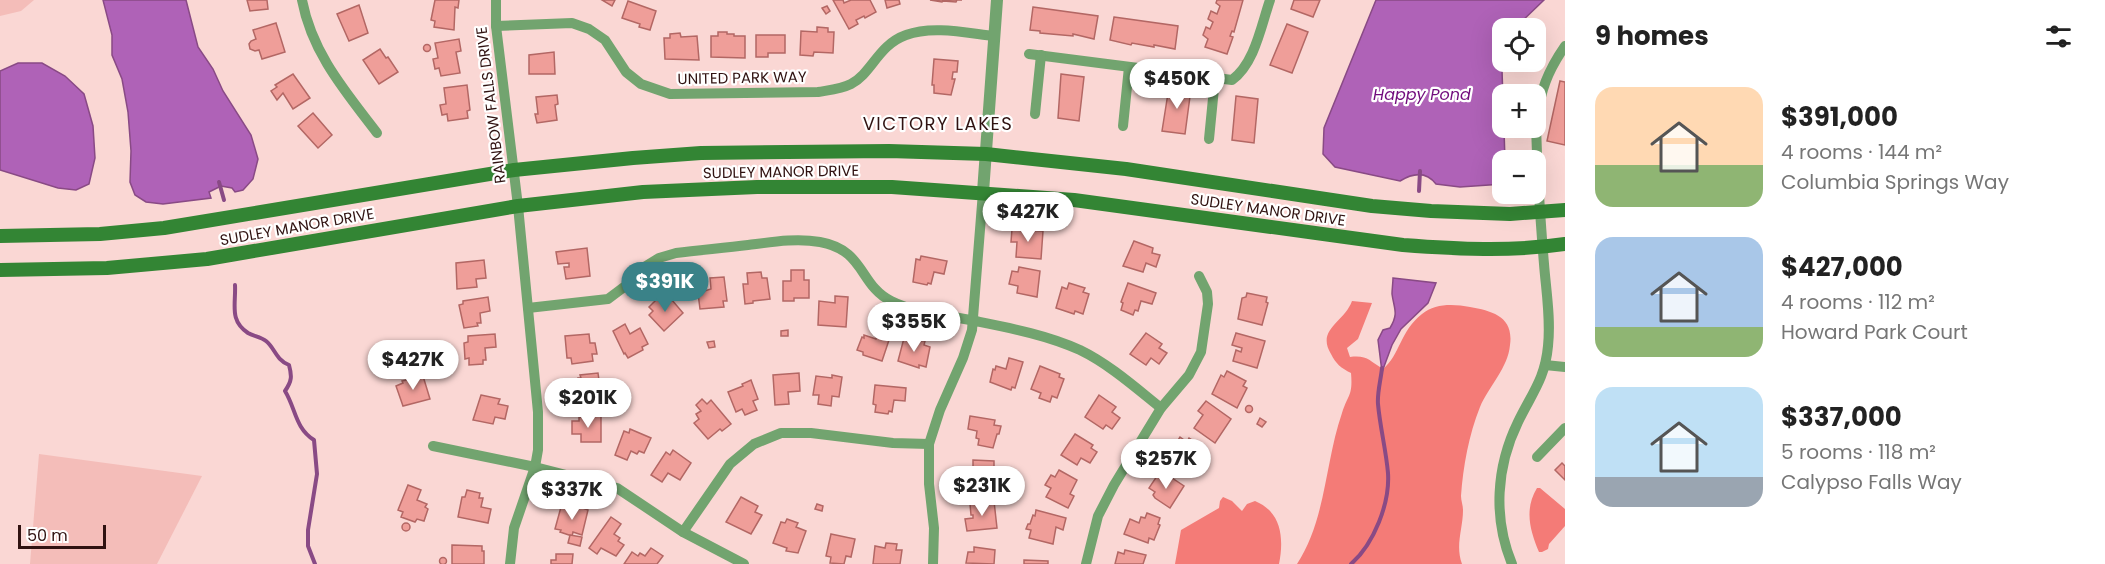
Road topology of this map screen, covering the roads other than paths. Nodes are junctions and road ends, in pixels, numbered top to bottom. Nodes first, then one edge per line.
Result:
1 (302, 0) edge
2 (496, 0) edge
3 (997, 0) edge
4 (1270, 0) edge
5 (496, 26) junction
6 (994, 36) junction
7 (1565, 46) edge
8 (1029, 54) dead end
9 (1041, 55) junction
10 (1130, 67) junction
11 (1215, 78) junction
12 (1035, 114) dead end
13 (1123, 126) dead end
14 (377, 133) dead end
15 (1209, 139) dead end
16 (986, 154) junction
17 (514, 170) junction
18 (983, 192) junction
19 (519, 206) junction
20 (1565, 210) edge
21 (1540, 212) junction
22 (0, 236) edge
23 (1565, 244) edge
24 (1542, 248) junction
25 (0, 270) edge
26 (1199, 276) dead end
27 (528, 308) junction
28 (974, 321) junction
29 (1545, 365) junction
30 (1565, 367) edge
31 (1161, 408) junction
32 (1565, 428) edge
33 (929, 444) junction
34 (433, 446) dead end
35 (1537, 457) dead end
36 (534, 467) junction
37 (683, 532) junction
38 (510, 564) edge
39 (744, 564) edge
40 (933, 564) edge
41 (1086, 564) edge
42 (1512, 564) edge

1 - 14 street
2 - 5 street, RAINBOW FALLS DRIVE
3 - 6 street
4 - 11 street
5 - 6 street, UNITED PARK WAY
5 - 17 street, RAINBOW FALLS DRIVE
6 - 16 street
7 - 21 street
8 - 9 street
9 - 10 street
9 - 12 street
10 - 11 street
10 - 13 street
11 - 15 street
16 - 17 main road, SUDLEY MANOR DRIVE
16 - 18 street
16 - 21 main road, SUDLEY MANOR DRIVE
17 - 19 street, RAINBOW FALLS DRIVE
17 - 22 main road, SUDLEY MANOR DRIVE
18 - 19 main road, SUDLEY MANOR DRIVE
18 - 24 main road, SUDLEY MANOR DRIVE
18 - 28 street
19 - 25 main road, SUDLEY MANOR DRIVE
19 - 27 street, RAINBOW FALLS DRIVE
20 - 21 main road, SUDLEY MANOR DRIVE
21 - 24 street
23 - 24 main road, SUDLEY MANOR DRIVE
24 - 29 street
26 - 31 street
27 - 28 street
27 - 36 street, RAINBOW FALLS DRIVE
28 - 31 street
28 - 33 street
29 - 30 street
29 - 42 street
31 - 41 street
32 - 35 street
33 - 37 street
33 - 40 street
34 - 36 street
36 - 37 street
36 - 38 street, RAINBOW FALLS DRIVE
37 - 39 street

